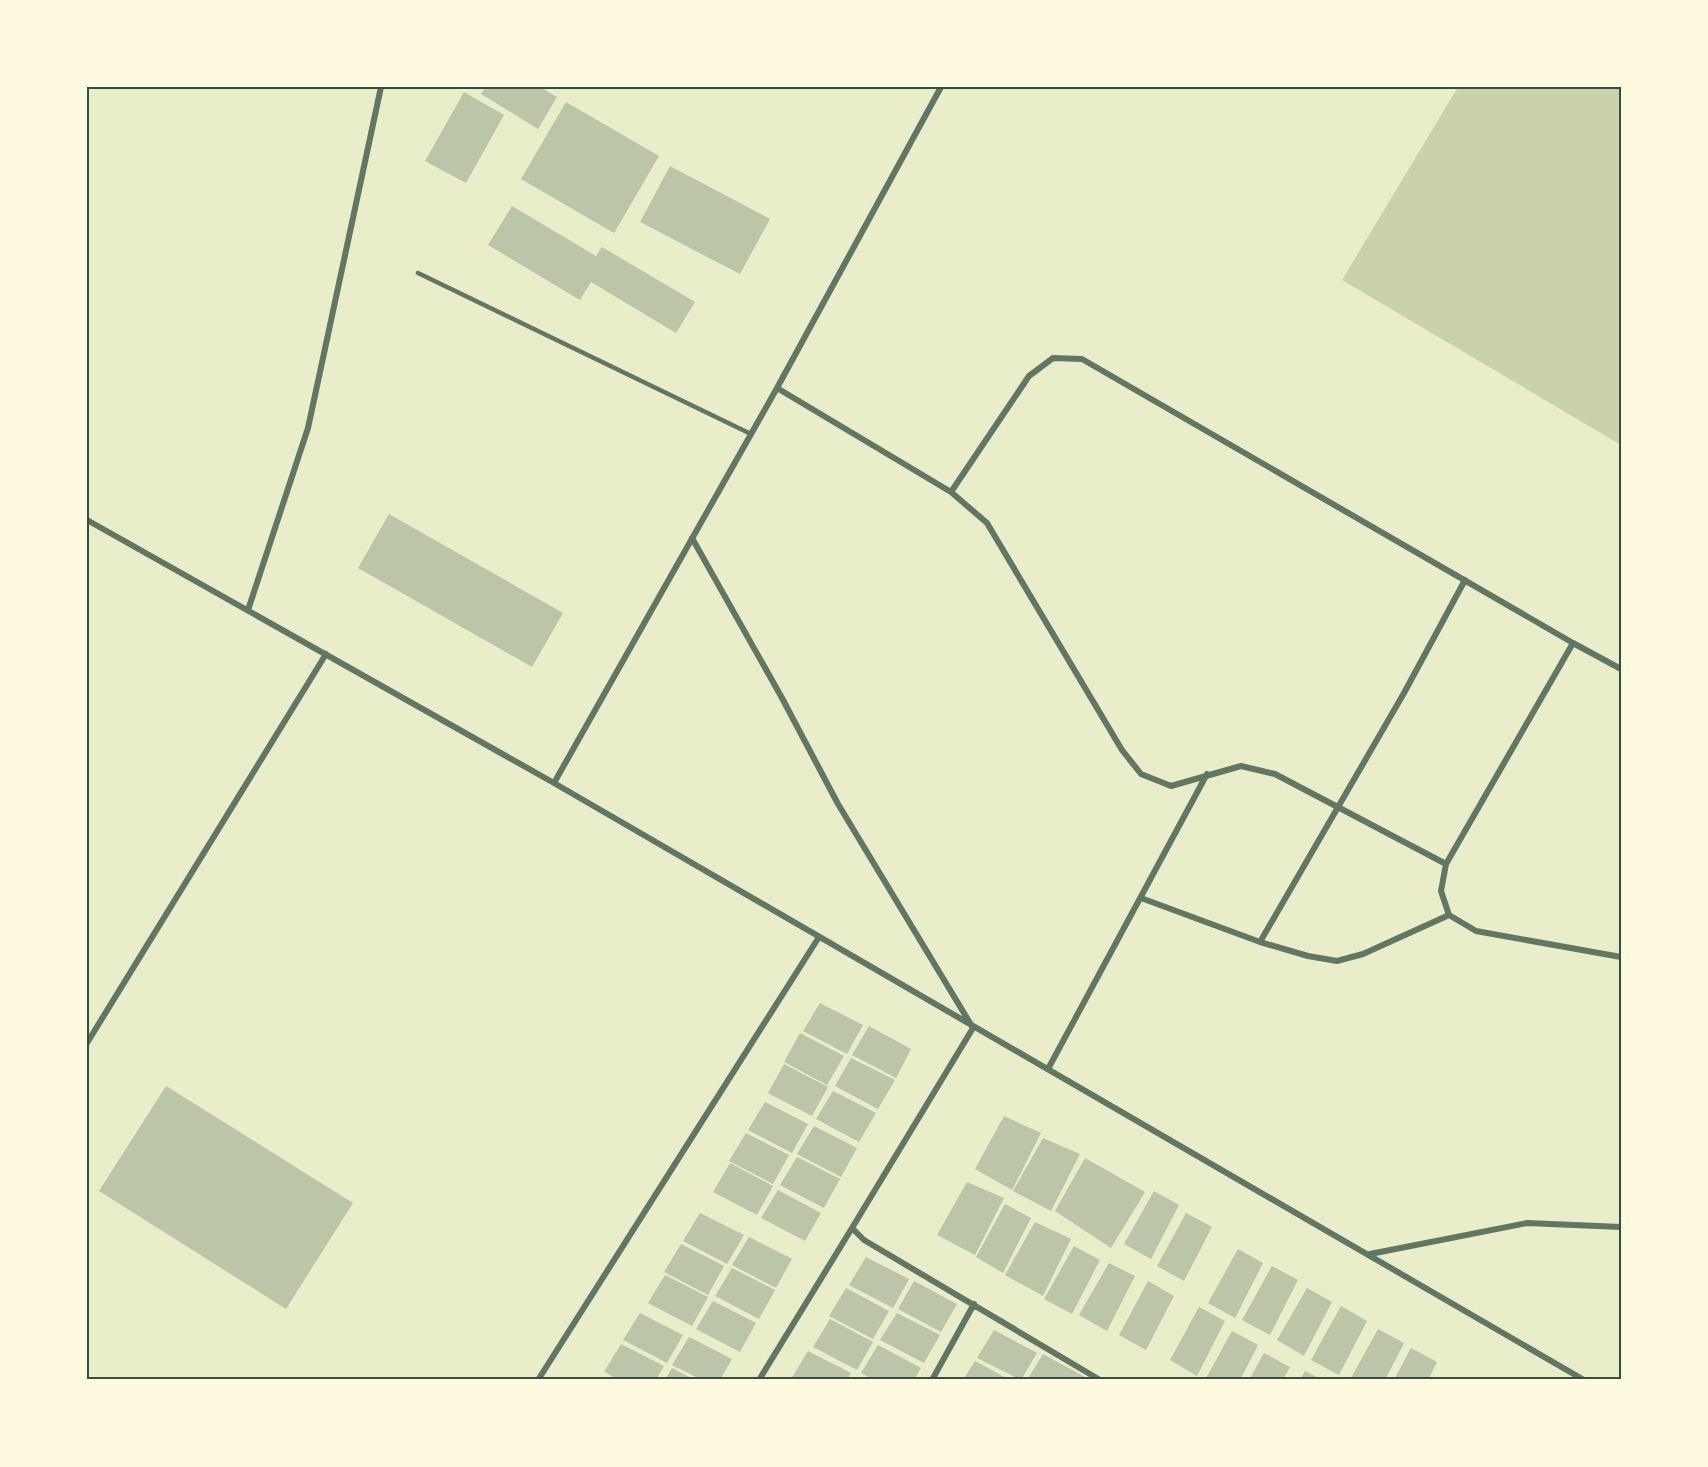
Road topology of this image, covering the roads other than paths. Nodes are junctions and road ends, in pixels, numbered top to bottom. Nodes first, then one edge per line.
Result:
1 (381, 87) edge
2 (941, 87) edge
3 (418, 273) dead end
4 (777, 388) junction
5 (751, 434) junction
6 (951, 492) junction
7 (87, 520) edge
8 (692, 538) junction
9 (1465, 580) junction
10 (248, 610) junction
11 (1574, 643) junction
12 (326, 654) junction
13 (1621, 669) edge
14 (1207, 774) junction
15 (554, 783) junction
16 (1338, 807) junction
17 (1446, 864) junction
18 (1141, 897) junction
19 (1449, 915) junction
20 (819, 938) junction
21 (1260, 942) junction
22 (1621, 957) edge
23 (973, 1028) junction
24 (87, 1043) edge
25 (1048, 1069) junction
26 (1621, 1227) edge
27 (852, 1228) junction
28 (1369, 1254) junction
29 (974, 1304) junction
30 (538, 1380) edge
31 (759, 1380) edge
32 (932, 1380) edge
33 (1100, 1380) edge
34 (1584, 1380) edge

1 - 10 street
2 - 4 street
3 - 5 lane
4 - 5 street
4 - 6 street
5 - 8 street
6 - 9 street
6 - 14 street
7 - 10 street
8 - 15 street
8 - 23 street
9 - 11 street
9 - 16 street
10 - 12 street
11 - 13 street
11 - 17 street
12 - 15 street
12 - 24 street
14 - 16 street
14 - 18 street
15 - 20 street
16 - 17 street
16 - 21 street
17 - 19 street
18 - 21 street
18 - 25 street
19 - 21 street
19 - 22 street
20 - 23 street
20 - 30 street
23 - 25 street
23 - 27 street
25 - 28 street
26 - 28 street
27 - 29 street
27 - 31 street
28 - 34 street
29 - 32 street
29 - 33 street

